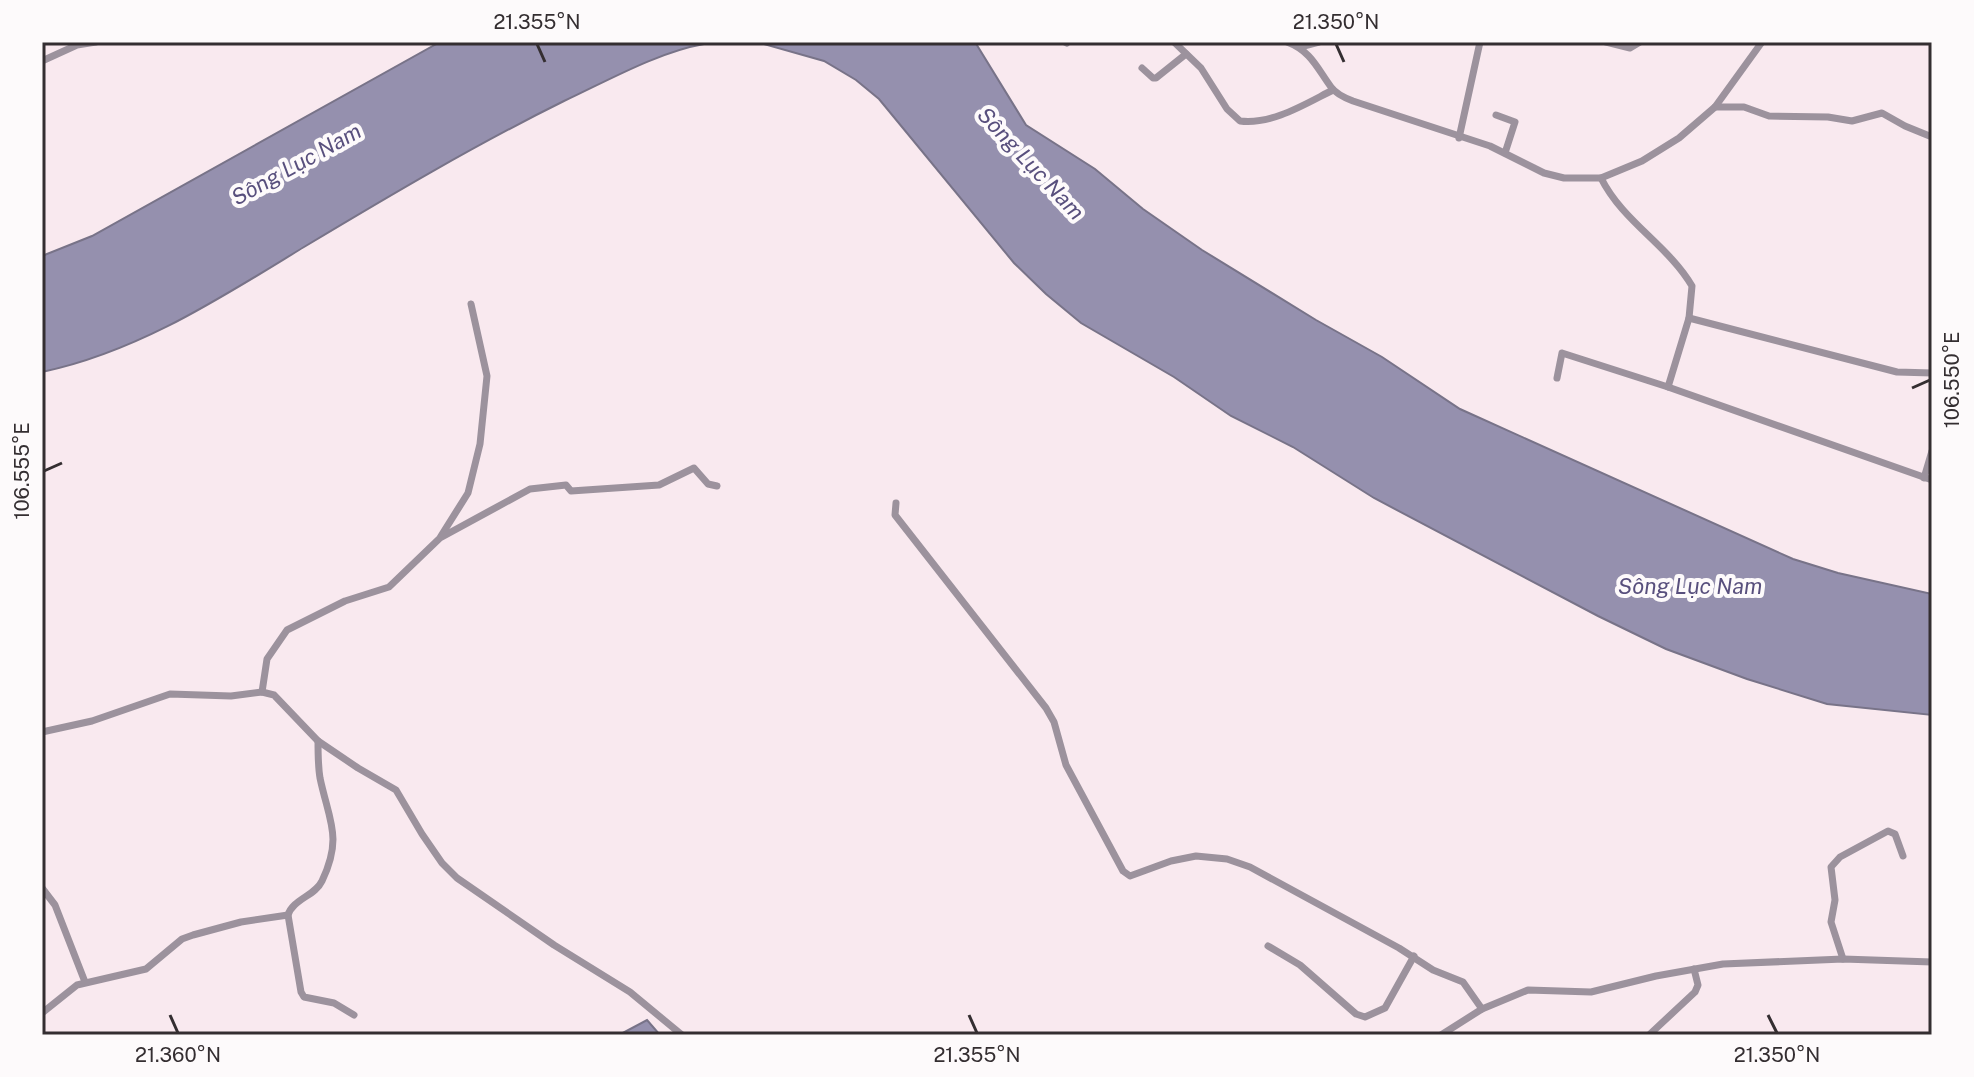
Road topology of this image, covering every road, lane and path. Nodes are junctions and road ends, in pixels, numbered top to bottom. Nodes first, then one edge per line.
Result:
1 (96, 42) edge
2 (1174, 42) edge
3 (1287, 42) edge
4 (1319, 42) edge
5 (1480, 42) edge
6 (1606, 42) edge
7 (1640, 42) edge
8 (1762, 42) edge
9 (1300, 47) junction
10 (1186, 54) junction
11 (42, 61) edge
12 (1142, 68) dead end
13 (1333, 90) junction
14 (1715, 107) junction
15 (1496, 115) dead end
16 (1932, 137) edge
17 (1459, 138) junction
18 (1505, 153) junction
19 (1601, 178) junction
20 (471, 304) dead end
21 (1689, 318) junction
22 (1932, 373) edge
23 (1557, 378) dead end
24 (1668, 387) junction
25 (1932, 451) edge
26 (1928, 479) edge
27 (717, 486) dead end
28 (896, 503) dead end
29 (440, 538) junction
30 (262, 692) junction
31 (42, 732) edge
32 (318, 741) junction
33 (1903, 856) dead end
34 (42, 888) edge
35 (288, 915) junction
36 (1268, 946) dead end
37 (1414, 956) junction
38 (1843, 959) junction
39 (1932, 962) edge
40 (1694, 969) junction
41 (85, 982) junction
42 (1482, 1009) junction
43 (42, 1013) edge
44 (354, 1015) dead end
45 (682, 1035) edge
46 (1441, 1035) edge
47 (1649, 1035) edge

1 - 11 street
2 - 10 street
3 - 9 street
4 - 9 street
5 - 17 street
6 - 7 street
8 - 14 street
9 - 13 street
10 - 12 street
10 - 13 street
13 - 17 street
14 - 16 street
14 - 19 street
15 - 18 street
17 - 18 street
18 - 19 street
19 - 21 street
20 - 29 street
21 - 22 street
21 - 24 street
23 - 24 street
24 - 26 street
25 - 26 street
27 - 29 street
28 - 37 street
29 - 30 street
30 - 31 street
30 - 32 street
32 - 35 street
32 - 45 street
33 - 38 street
34 - 41 street
35 - 41 street
35 - 44 street
36 - 37 street
37 - 42 street
38 - 39 street
38 - 40 street
40 - 42 street
40 - 47 street
41 - 43 street
42 - 46 street

